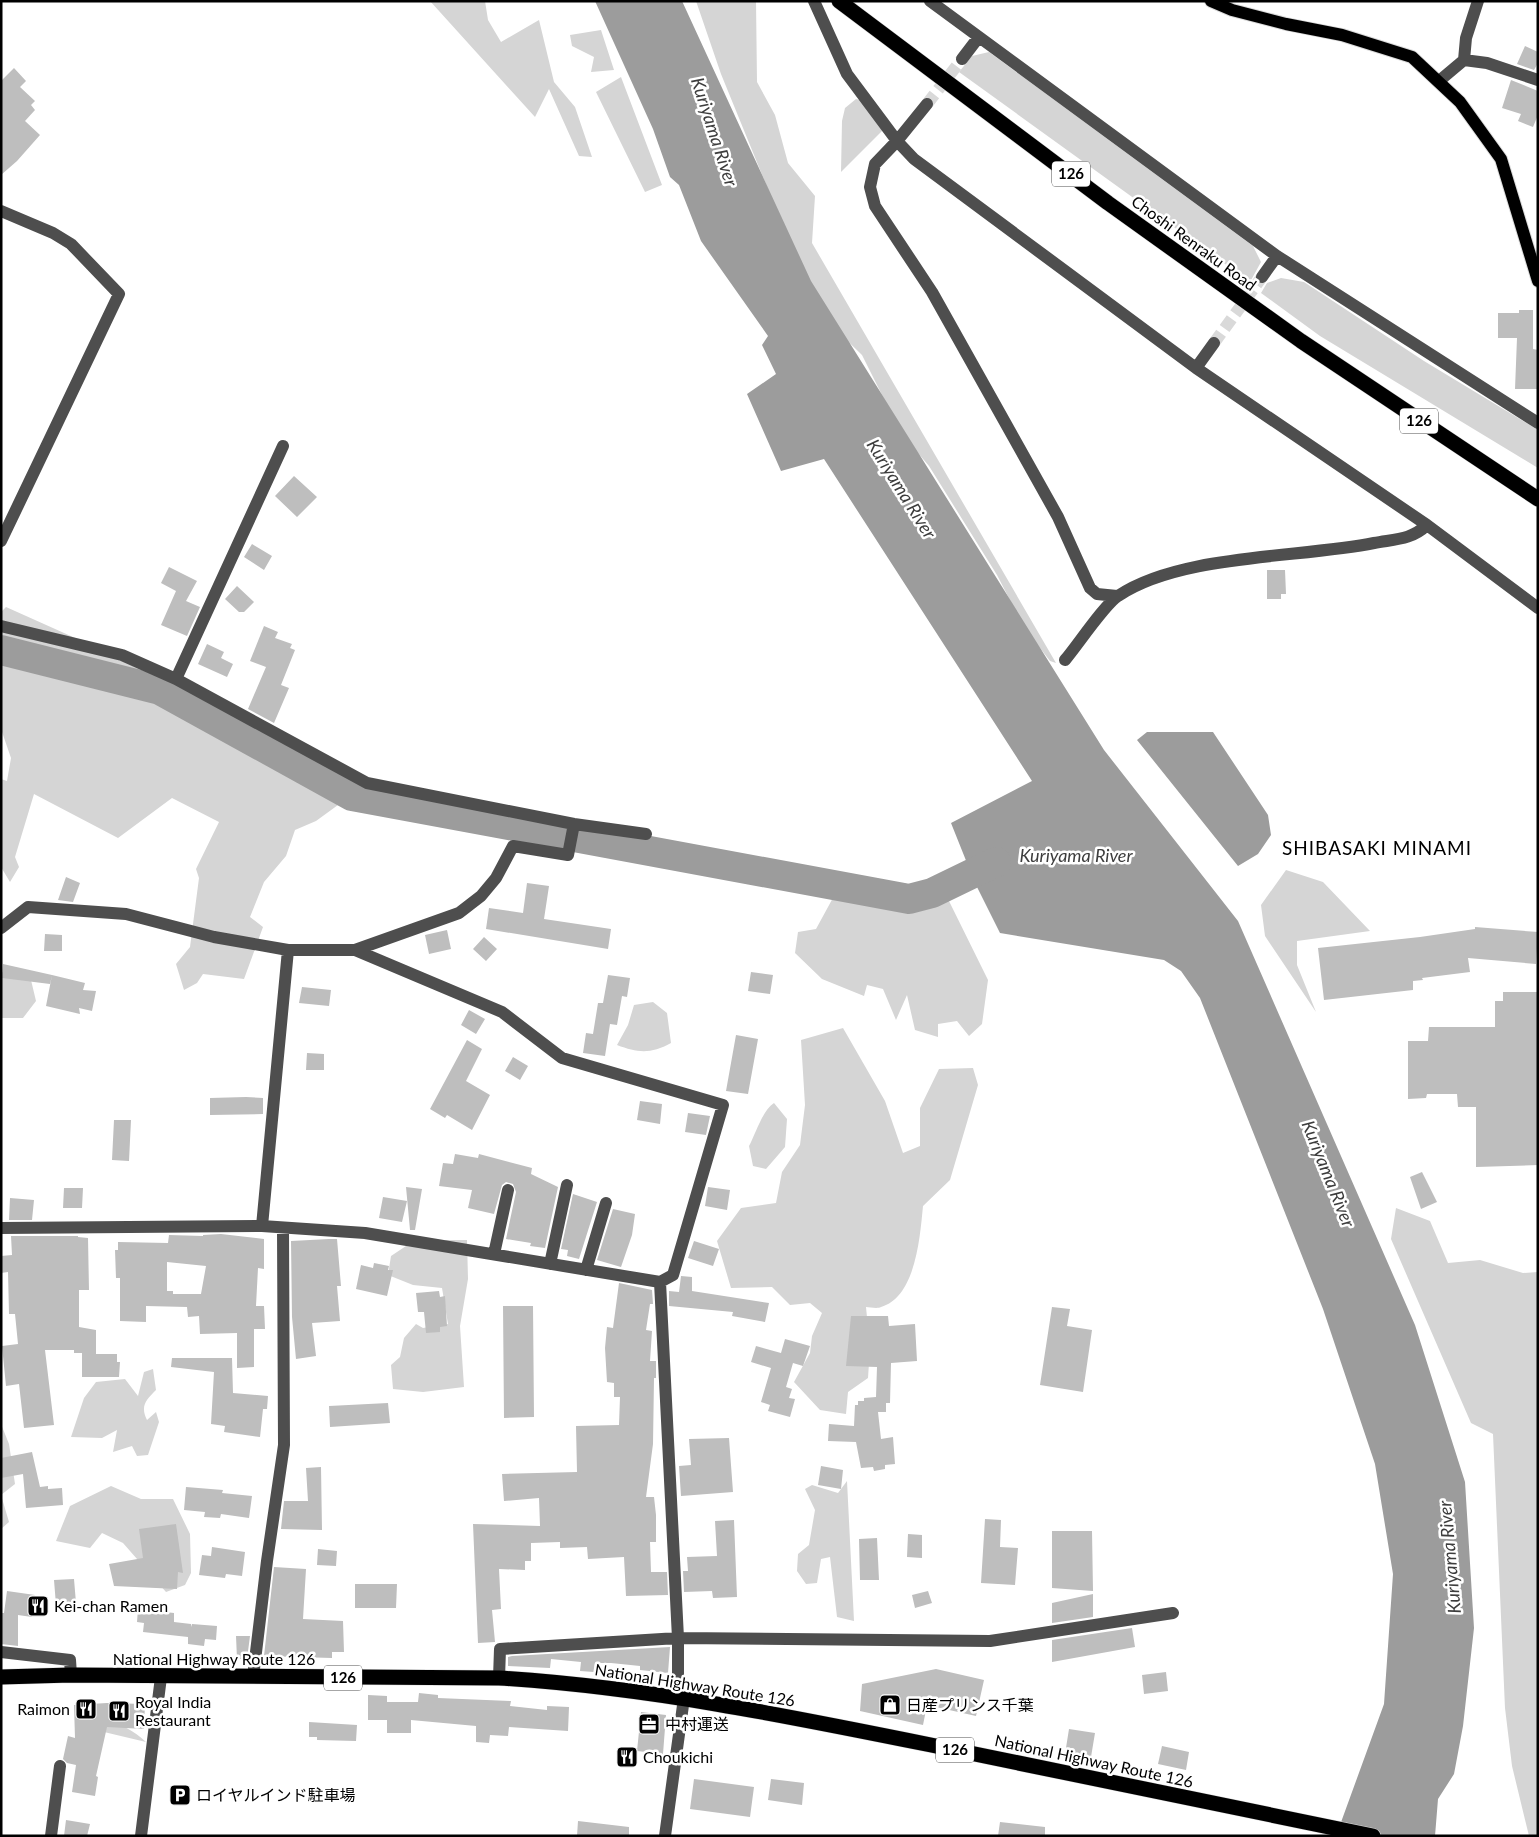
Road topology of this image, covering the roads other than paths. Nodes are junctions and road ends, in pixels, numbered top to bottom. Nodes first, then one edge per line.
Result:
1 (814, 1) edge
2 (930, 1) edge
3 (1211, 1) edge
4 (1478, 1) edge
5 (841, 3) edge
6 (978, 38) junction
7 (962, 59) tunnel mouth
8 (1464, 60) junction
9 (1538, 80) edge
10 (1439, 81) junction
11 (927, 104) tunnel mouth
12 (897, 141) junction
13 (1, 212) edge
14 (1277, 256) junction
15 (1536, 263) edge
16 (1262, 277) tunnel mouth
17 (1538, 281) edge
18 (1214, 343) tunnel mouth
19 (1196, 368) junction
20 (1538, 423) edge
21 (283, 446) dead end
22 (1538, 499) edge
23 (1427, 525) junction
24 (1, 541) edge
25 (1117, 596) junction
26 (1538, 608) edge
27 (1, 626) edge
28 (1065, 660) dead end
29 (176, 679) junction
30 (574, 824) junction
31 (646, 834) dead end
32 (1, 928) edge
33 (288, 950) junction
34 (355, 950) junction
35 (567, 1185) dead end
36 (508, 1190) dead end
37 (606, 1203) dead end
38 (262, 1226) junction
39 (1, 1228) edge
40 (283, 1229) junction
41 (494, 1254) junction
42 (550, 1264) junction
43 (586, 1270) junction
44 (660, 1282) junction
45 (1173, 1613) dead end
46 (678, 1638) junction
47 (1, 1652) edge
48 (71, 1675) junction
49 (1, 1677) edge
50 (161, 1677) junction
51 (253, 1677) junction
52 (499, 1678) junction
53 (684, 1698) junction
54 (60, 1766) dead end
55 (51, 1836) edge
56 (141, 1836) edge
57 (665, 1836) edge
58 (1373, 1836) edge

1 - 12 street
2 - 6 street
3 - 10 main road
4 - 8 street
5 - 22 highway, Choshi Renraku Road / 126
6 - 7 street
6 - 14 street
8 - 9 street
8 - 10 street
10 - 15 main road
11 - 12 street
12 - 19 street
12 - 25 street
13 - 24 street
14 - 16 street
14 - 20 street
15 - 17 main road
18 - 19 street
19 - 23 street
21 - 29 street
23 - 25 street
23 - 26 street
25 - 28 street
27 - 29 street
29 - 30 street
30 - 31 street
30 - 34 street
32 - 33 street
33 - 34 street
33 - 38 street
34 - 44 street
35 - 42 street
36 - 41 street
37 - 43 street
38 - 39 street
38 - 40 street
40 - 41 street
40 - 51 street
41 - 42 street
42 - 43 street
43 - 44 street
44 - 46 street
45 - 46 street
46 - 52 street
46 - 53 street
47 - 48 street
48 - 49 highway, National Highway Route 126 / 126
48 - 50 highway, National Highway Route 126 / 126
50 - 51 highway, National Highway Route 126 / 126
50 - 56 street
51 - 52 highway, National Highway Route 126 / 126
52 - 53 highway, National Highway Route 126 / 126
53 - 57 street
53 - 58 highway, National Highway Route 126 / 126
54 - 55 street

